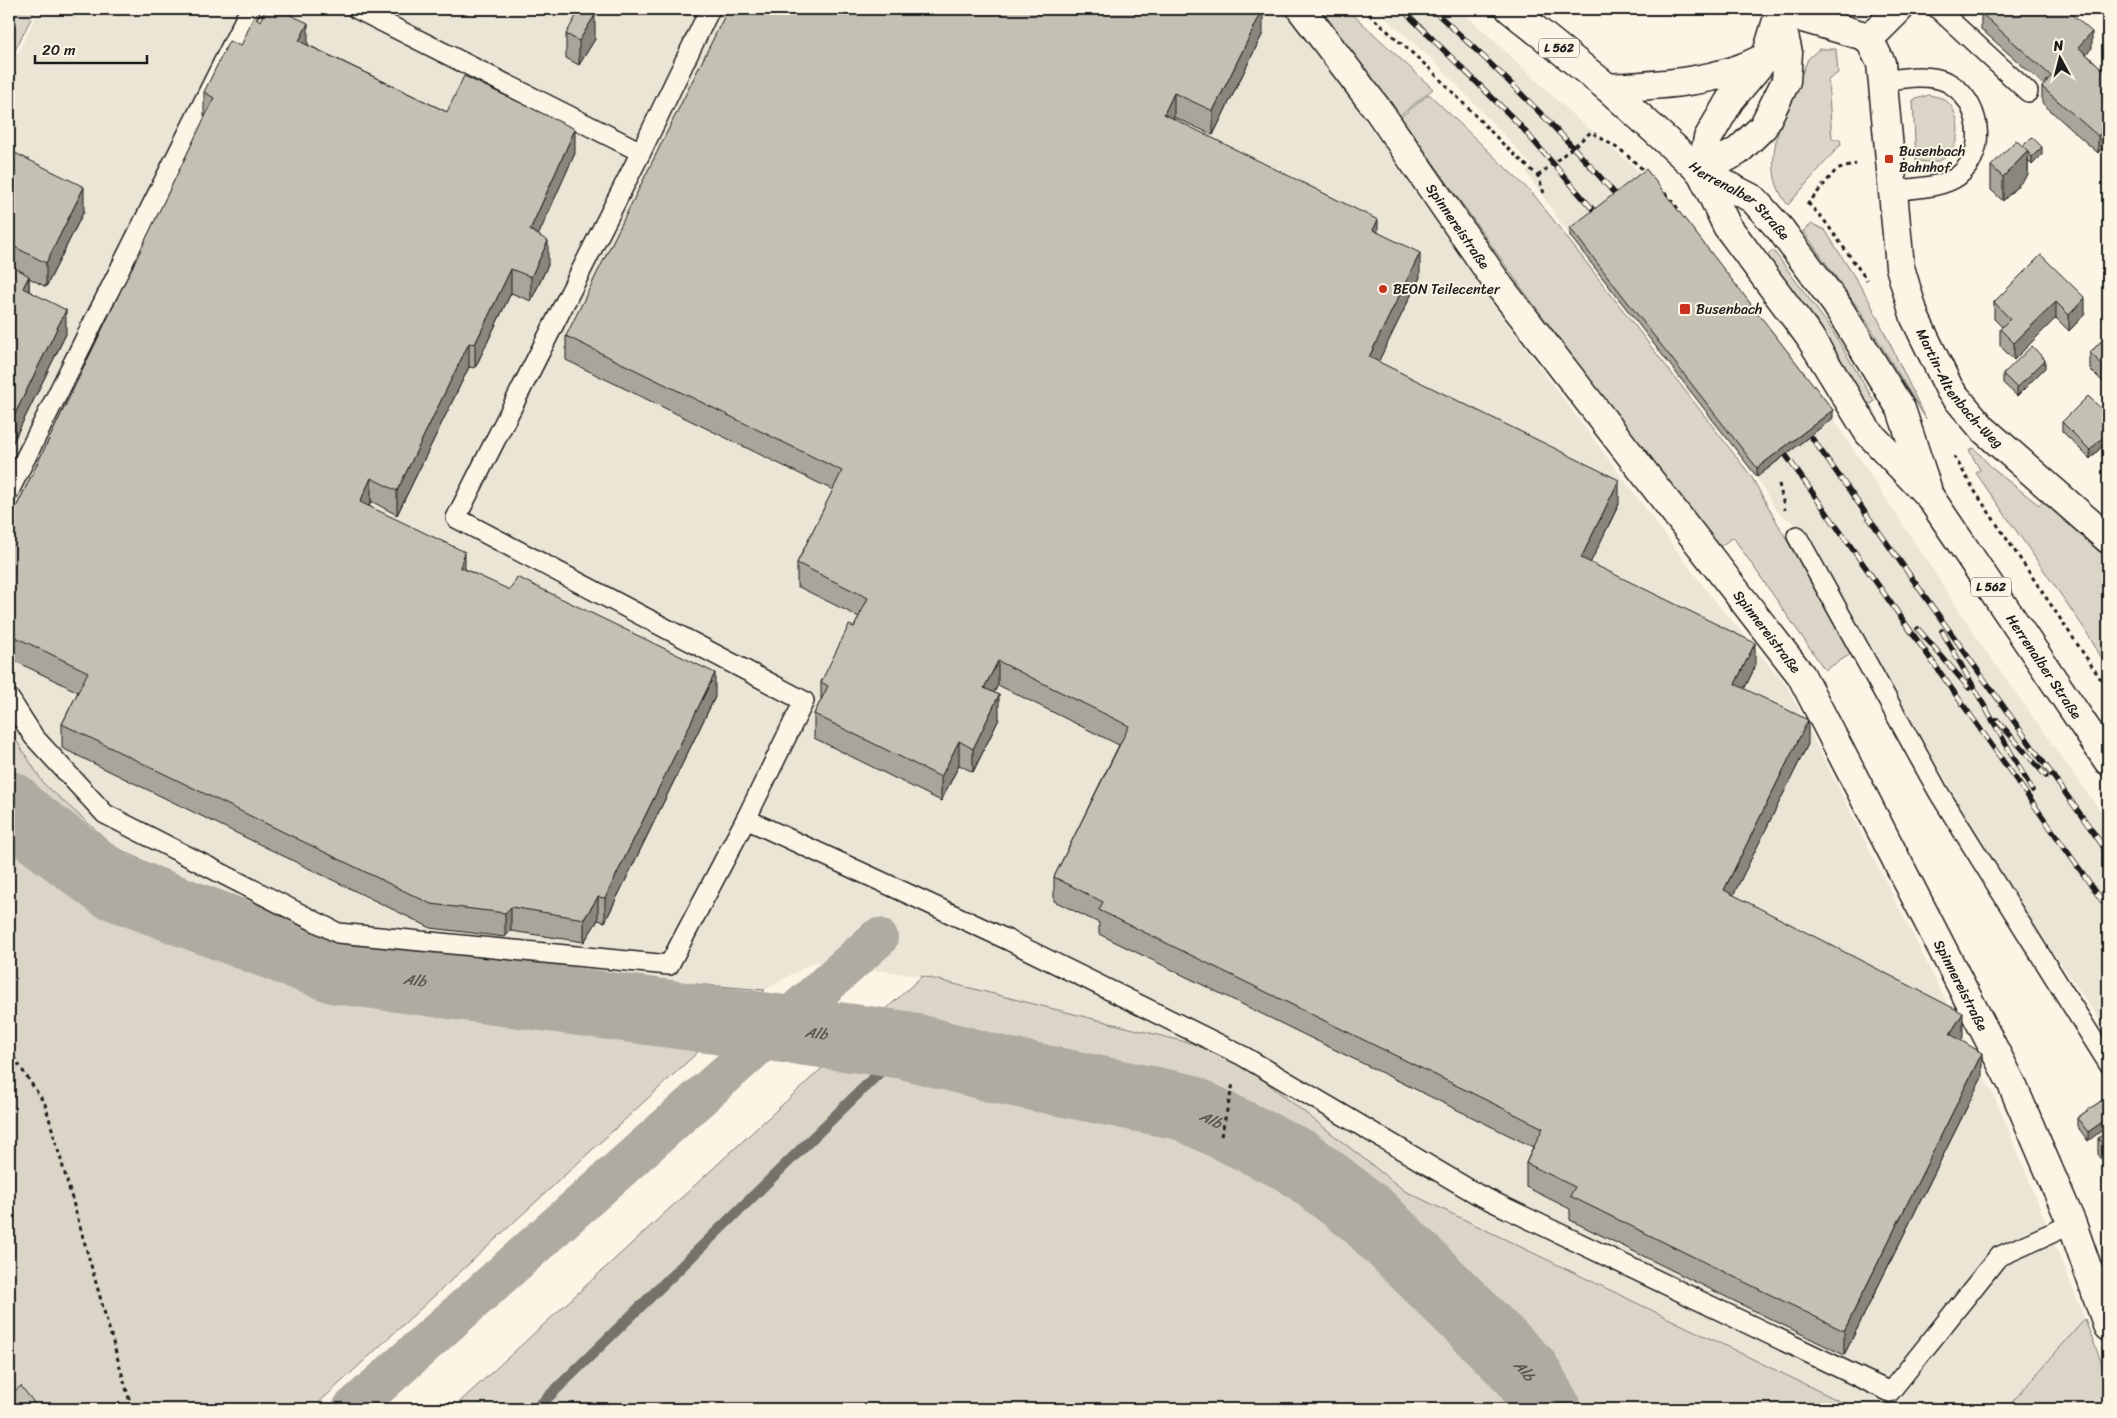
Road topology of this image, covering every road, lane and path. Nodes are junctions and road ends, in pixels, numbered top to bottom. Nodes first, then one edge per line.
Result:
1 (250, 9) edge
2 (357, 9) edge
3 (710, 9) edge
4 (1301, 9) edge
5 (1363, 9) edge
6 (1510, 9) edge
7 (1899, 9) edge
8 (1938, 9) edge
9 (1779, 10) edge
10 (1868, 37) junction
11 (1766, 57) junction
12 (1883, 81) junction
13 (1608, 88) junction
14 (2028, 92) dead end
15 (642, 152) junction
16 (1889, 159) junction
17 (1701, 172) junction
18 (1538, 176) junction
19 (1651, 178) edge
20 (1892, 191) junction
21 (1664, 192) edge
22 (1544, 193) dead end
23 (1808, 203) dead end
24 (1677, 218) edge
25 (9, 491) edge
26 (1930, 497) junction
27 (1797, 536) dead end
28 (2108, 539) edge
29 (9, 698) edge
30 (2108, 760) edge
31 (746, 819) junction
32 (9, 1050) edge
33 (2108, 1063) edge
34 (1225, 1118) dead end
35 (1221, 1136) dead end
36 (2072, 1224) junction
37 (2108, 1327) edge
38 (132, 1409) edge

1 - 25 lane
2 - 15 lane
3 - 15 lane
4 - 36 street, Spinnereistraße
5 - 18 path
6 - 13 street, L 562
7 - 10 street
8 - 14 lane
9 - 10 street
9 - 11 street
9 - 17 street
10 - 12 street, Martin-Altenbach-Weg
11 - 13 street
11 - 17 street
12 - 16 street, Martin-Altenbach-Weg
12 - 20 lane
13 - 17 street, L 562
15 - 31 lane
16 - 20 street, Martin-Altenbach-Weg
16 - 23 path
17 - 26 street, Herrenalber Straße / L 562
17 - 26 street, Herrenalber Straße / L 562
18 - 19 path
18 - 22 path
20 - 28 street, Martin-Altenbach-Weg
21 - 24 path
26 - 30 street, Herrenalber Straße / L 562
27 - 33 lane
29 - 31 lane
31 - 36 lane
32 - 38 path
34 - 35 path
36 - 37 street, Spinnereistraße

